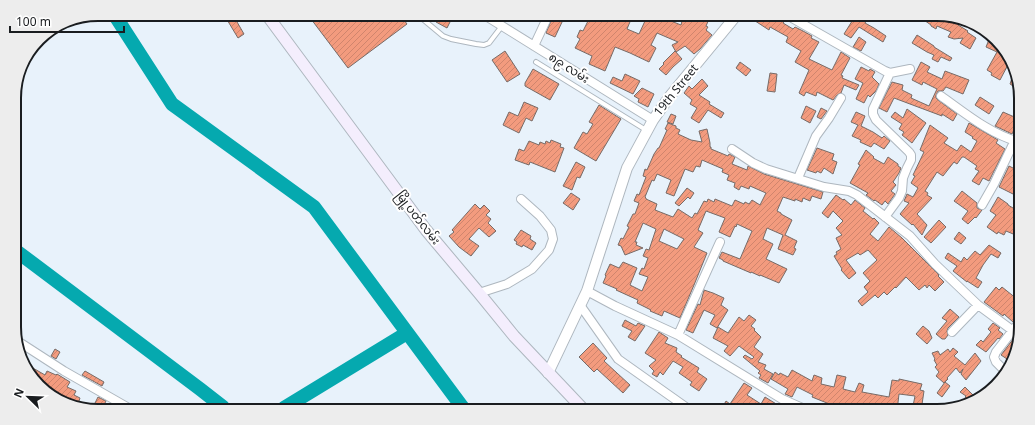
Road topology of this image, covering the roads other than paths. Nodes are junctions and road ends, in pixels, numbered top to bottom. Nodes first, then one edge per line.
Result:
1 (271, 21) edge
2 (425, 21) edge
3 (494, 21) edge
4 (546, 21) edge
5 (732, 21) edge
6 (797, 21) edge
7 (502, 26) junction
8 (534, 46) junction
9 (536, 62) dead end
10 (910, 69) dead end
11 (890, 73) junction
12 (941, 96) dead end
13 (841, 98) dead end
14 (652, 120) junction
15 (647, 131) junction
16 (1014, 140) edge
17 (1014, 147) edge
18 (732, 149) dead end
19 (798, 178) junction
20 (521, 199) dead end
21 (982, 205) dead end
22 (885, 217) junction
23 (720, 242) dead end
24 (587, 291) junction
25 (479, 293) junction
26 (580, 305) junction
27 (978, 305) junction
28 (1014, 326) edge
29 (1014, 329) edge
30 (952, 332) dead end
31 (678, 336) junction
32 (23, 344) edge
33 (1002, 368) edge
34 (548, 373) junction
35 (122, 404) edge
36 (577, 404) edge
37 (682, 404) edge
38 (793, 404) edge

1 - 25 main road, မြို့ပတ်လမ်း
2 - 7 lane
3 - 7 street, ၈၉ လမ်း
4 - 8 street
5 - 14 street, 19th Street
6 - 11 street
7 - 8 street, ၈၉ လမ်း
8 - 14 street, ၈၉ လမ်း
9 - 15 lane
10 - 11 street
11 - 22 street
12 - 16 street
13 - 19 street
14 - 15 street, 19th Street
15 - 24 street, 19th Street
17 - 21 street
18 - 19 street
19 - 22 street
20 - 25 street
22 - 27 street
23 - 31 street
24 - 26 street, 19th Street
24 - 31 street
25 - 34 main road, မြို့ပတ်လမ်း
26 - 34 street, 19th Street
26 - 37 street
27 - 28 street
27 - 30 street
29 - 33 street
31 - 38 street
32 - 35 street
34 - 36 main road, မြို့ပတ်လမ်း

